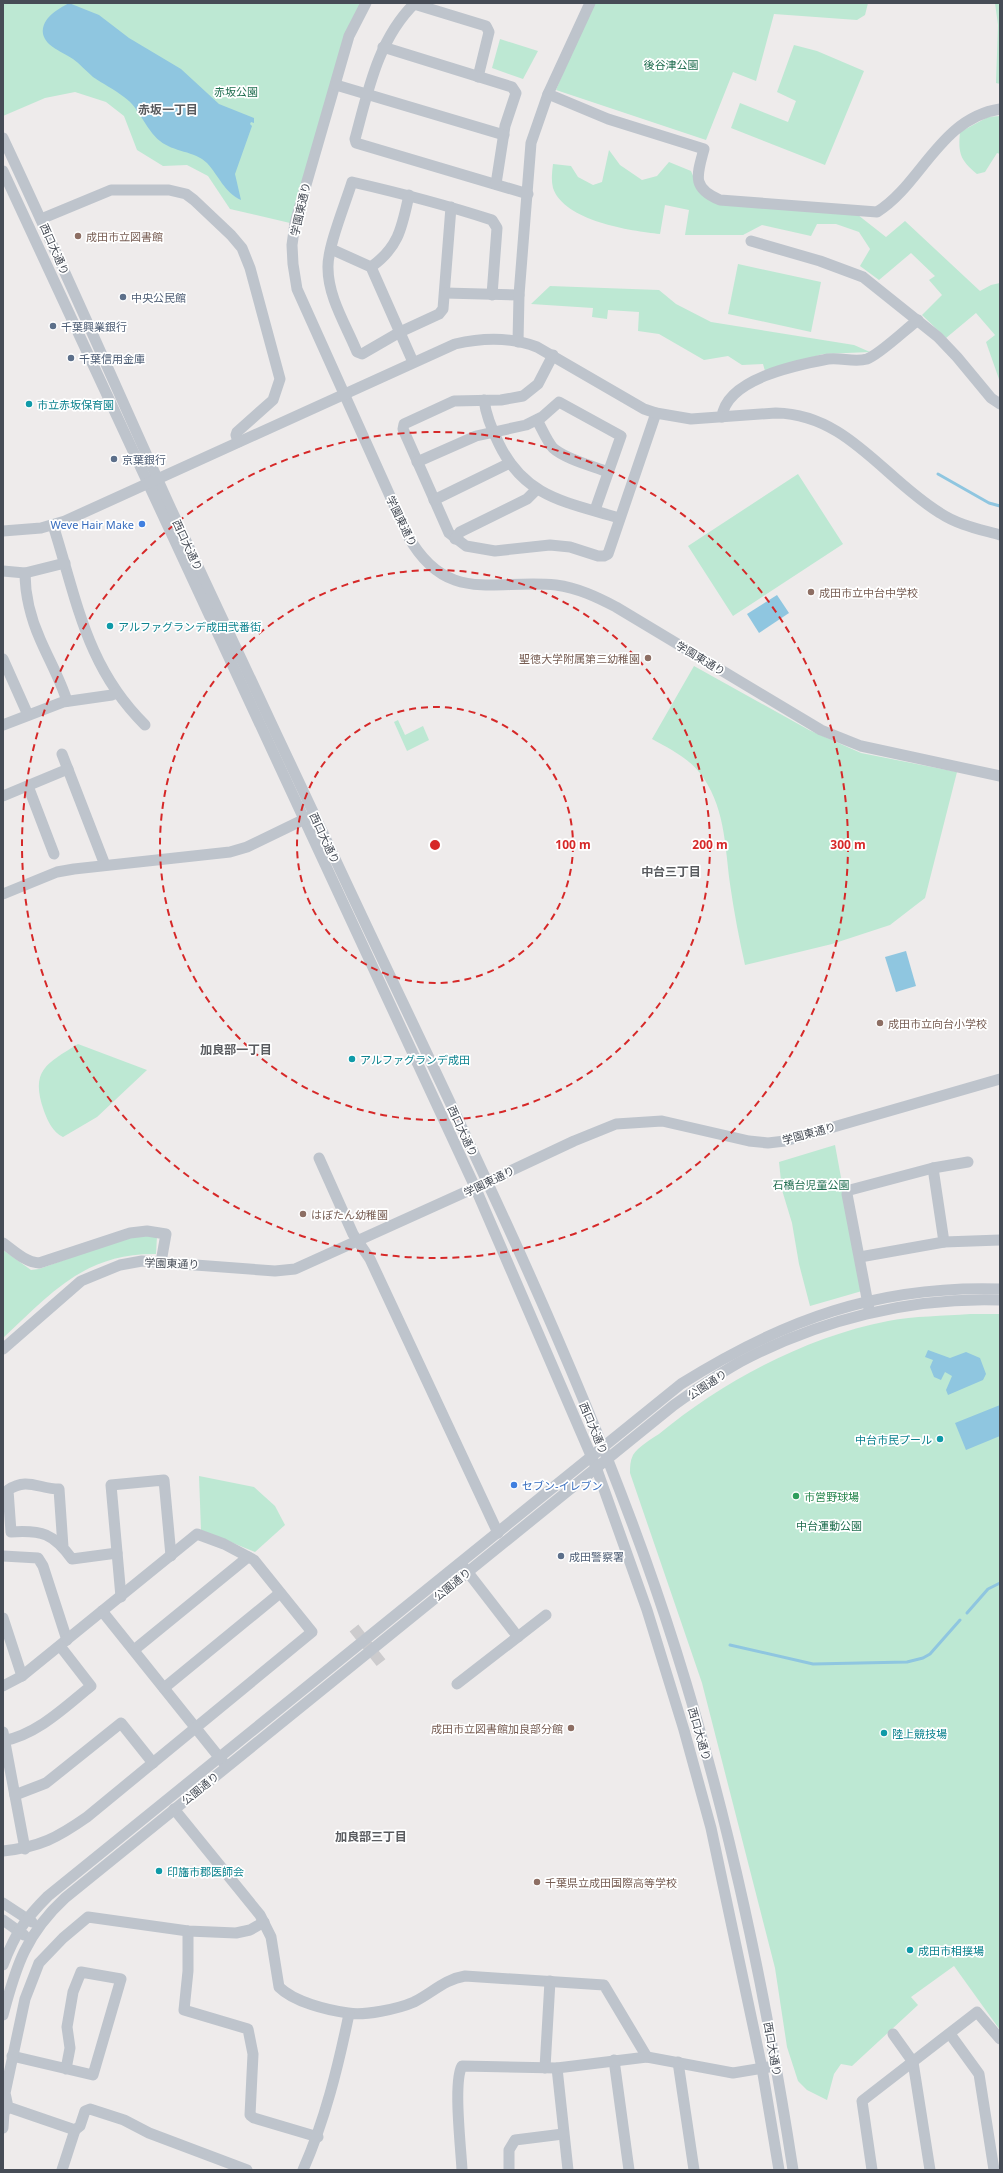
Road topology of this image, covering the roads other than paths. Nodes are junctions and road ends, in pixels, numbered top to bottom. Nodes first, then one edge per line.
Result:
1 (366, 3) edge
2 (415, 3) edge
3 (590, 3) edge
4 (383, 47) junction
5 (478, 77) junction
6 (336, 85) junction
7 (367, 94) junction
8 (548, 94) junction
9 (1000, 109) edge
10 (504, 135) junction
11 (3, 138) edge
12 (3, 171) edge
13 (496, 184) junction
14 (528, 194) junction
15 (409, 195) junction
16 (451, 207) junction
17 (41, 219) junction
18 (751, 241) dead end
19 (331, 249) junction
20 (371, 266) junction
21 (445, 293) junction
22 (492, 295) junction
23 (519, 295) junction
24 (918, 320) junction
25 (400, 332) junction
26 (518, 342) junction
27 (552, 355) junction
28 (413, 362) junction
29 (343, 393) junction
30 (484, 400) junction
31 (1000, 404) edge
32 (656, 413) junction
33 (722, 417) junction
34 (537, 420) junction
35 (493, 431) junction
36 (238, 442) junction
37 (417, 462) junction
38 (510, 464) junction
39 (608, 472) junction
40 (158, 479) junction
41 (148, 484) junction
42 (537, 489) junction
43 (434, 500) junction
44 (595, 510) junction
45 (620, 518) junction
46 (53, 525) junction
47 (3, 531) edge
48 (1000, 535) edge
49 (455, 539) junction
50 (65, 563) junction
51 (3, 572) edge
52 (25, 573) junction
53 (3, 659) edge
54 (117, 693) junction
55 (67, 701) junction
56 (28, 715) junction
57 (3, 725) edge
58 (145, 725) dead end
59 (62, 754) dead end
60 (68, 769) junction
61 (1000, 776) edge
62 (28, 786) junction
63 (3, 796) edge
64 (314, 814) junction
65 (303, 819) junction
66 (54, 854) dead end
67 (105, 865) junction
68 (3, 894) edge
69 (1000, 1079) edge
70 (319, 1158) dead end
71 (968, 1162) dead end
72 (933, 1168) junction
73 (486, 1181) junction
74 (475, 1187) junction
75 (358, 1240) junction
76 (1000, 1240) edge
77 (944, 1242) junction
78 (3, 1243) edge
79 (860, 1257) junction
80 (161, 1262) junction
81 (1000, 1289) edge
82 (1000, 1300) edge
83 (867, 1302) junction
84 (870, 1313) junction
85 (3, 1349) edge
86 (604, 1454) junction
87 (594, 1462) junction
88 (498, 1533) junction
89 (63, 1547) junction
90 (117, 1553) junction
91 (3, 1556) edge
92 (171, 1556) junction
93 (248, 1557) junction
94 (460, 1563) junction
95 (467, 1572) junction
96 (280, 1593) junction
97 (121, 1597) junction
98 (102, 1611) junction
99 (546, 1615) dead end
100 (3, 1618) edge
101 (518, 1637) junction
102 (64, 1643) junction
103 (134, 1650) junction
104 (22, 1676) junction
105 (457, 1684) dead end
106 (3, 1686) edge
107 (164, 1688) junction
108 (196, 1728) junction
109 (4, 1738) edge
110 (220, 1757) junction
111 (153, 1763) junction
112 (227, 1766) junction
113 (15, 1795) junction
114 (174, 1809) junction
115 (25, 1849) junction
116 (3, 1851) edge
117 (3, 1903) edge
118 (27, 1917) junction
119 (3, 1920) edge
120 (264, 1922) junction
121 (38, 1928) junction
122 (18, 1930) junction
123 (188, 1931) junction
124 (29, 1939) junction
125 (3, 1965) edge
126 (550, 1981) junction
127 (763, 1994) junction
128 (748, 1997) junction
129 (349, 2014) junction
130 (3, 2015) edge
131 (893, 2034) dead end
132 (950, 2034) junction
133 (1000, 2039) edge
134 (12, 2056) junction
135 (647, 2057) junction
136 (614, 2060) junction
137 (678, 2062) junction
138 (913, 2062) junction
139 (777, 2065) junction
140 (551, 2068) junction
141 (762, 2068) junction
142 (66, 2069) junction
143 (8, 2107) junction
144 (3, 2128) edge
145 (75, 2130) junction
146 (563, 2134) junction
147 (318, 2137) junction
148 (62, 2170) edge
149 (247, 2170) edge
150 (303, 2170) edge
151 (462, 2170) edge
152 (509, 2170) edge
153 (568, 2170) edge
154 (629, 2170) edge
155 (694, 2170) edge
156 (779, 2170) edge
157 (793, 2170) edge
158 (872, 2170) edge
159 (930, 2170) edge
160 (994, 2170) edge

1 - 6 street, 学園東通り
2 - 4 street
2 - 5 street
3 - 8 street
4 - 5 street
4 - 7 street
5 - 10 street
6 - 7 street
6 - 29 street, 学園東通り
7 - 10 street
7 - 13 street
8 - 9 street
8 - 14 street
10 - 13 street
11 - 17 street, 西口大通り
12 - 41 street, 西口大通り
13 - 14 street
14 - 23 street
15 - 16 street
15 - 19 street
15 - 20 street
16 - 21 street
16 - 22 street
17 - 36 street
17 - 40 street, 西口大通り
18 - 24 street
19 - 20 street
19 - 25 street
20 - 25 street
21 - 22 street
21 - 25 street
22 - 23 street
23 - 26 street
24 - 31 street
24 - 33 street
25 - 28 street
26 - 27 street
26 - 28 street
27 - 30 street
27 - 32 street
28 - 29 street
29 - 36 street
29 - 61 street, 学園東通り
30 - 35 street
30 - 37 street
32 - 33 street
32 - 45 street
33 - 48 street
34 - 35 street
34 - 39 street
34 - 39 street
35 - 37 street
35 - 38 street
36 - 40 street
37 - 43 street
38 - 42 street
38 - 43 street
39 - 44 street
40 - 41 street
40 - 64 street, 西口大通り
41 - 46 street
41 - 65 street, 西口大通り
42 - 44 street
42 - 49 street
43 - 49 street
44 - 45 street
45 - 49 street
46 - 47 street
46 - 50 street
50 - 52 street
50 - 54 street
51 - 52 street
52 - 55 street
53 - 56 street
54 - 55 street
54 - 58 street
55 - 56 street
56 - 57 street
59 - 60 street
60 - 62 street
60 - 67 street
62 - 63 street
62 - 66 street
64 - 65 street
64 - 73 street, 西口大通り
65 - 67 street
65 - 74 street, 西口大通り
67 - 68 street
69 - 73 street, 学園東通り
70 - 75 street
71 - 72 street
72 - 77 street
72 - 79 street
73 - 74 street, 学園東通り
73 - 86 street, 西口大通り
74 - 75 street, 学園東通り
74 - 87 street, 西口大通り
75 - 80 street, 学園東通り
75 - 88 street
76 - 77 street
77 - 79 street
78 - 80 street
79 - 83 street
80 - 85 street, 学園東通り
81 - 83 street, 公園通り
82 - 84 street, 公園通り
83 - 84 street
83 - 86 street, 公園通り
84 - 86 street, 公園通り
86 - 87 street, 公園通り
86 - 127 street, 西口大通り
87 - 88 street, 公園通り
87 - 95 street, 公園通り
87 - 128 street, 西口大通り
88 - 94 street, 公園通り
89 - 89 street
89 - 90 street
90 - 92 street
90 - 97 street
91 - 102 street
92 - 93 street
92 - 97 street
93 - 96 street
93 - 103 street
94 - 95 street
94 - 110 street, 公園通り
95 - 101 street
95 - 112 street, 公園通り
96 - 107 street
96 - 108 street
97 - 98 street
98 - 102 street
98 - 103 street
99 - 101 street
100 - 104 street
101 - 105 street
102 - 104 street
102 - 109 street
103 - 107 street
104 - 106 street
107 - 108 street
108 - 110 street
108 - 111 street
109 - 113 street
110 - 112 street
110 - 118 street, 公園通り
111 - 113 street
111 - 115 street
112 - 114 street, 公園通り
113 - 115 street
114 - 120 street
114 - 121 street, 公園通り
115 - 116 street
117 - 118 street
118 - 121 street
118 - 122 street, 公園通り
119 - 122 street
120 - 123 street
120 - 129 street
121 - 124 street, 公園通り
122 - 124 street
122 - 125 street, 公園通り
123 - 134 street
123 - 147 street
124 - 130 street, 公園通り
126 - 129 street
126 - 135 street
126 - 140 street
127 - 128 street
127 - 139 street, 西口大通り
128 - 141 street, 西口大通り
129 - 147 street
131 - 138 street
132 - 133 street
132 - 138 street
132 - 160 street
134 - 142 street
134 - 143 street
135 - 136 street
135 - 137 street
136 - 140 street
136 - 154 street
137 - 141 street
137 - 155 street
138 - 158 street
138 - 159 street
139 - 141 street
139 - 157 street, 西口大通り
140 - 146 street
140 - 151 street
141 - 156 street, 西口大通り
142 - 142 street
143 - 144 street
143 - 145 street
145 - 148 street
145 - 149 street
146 - 152 street
146 - 153 street
147 - 150 street

